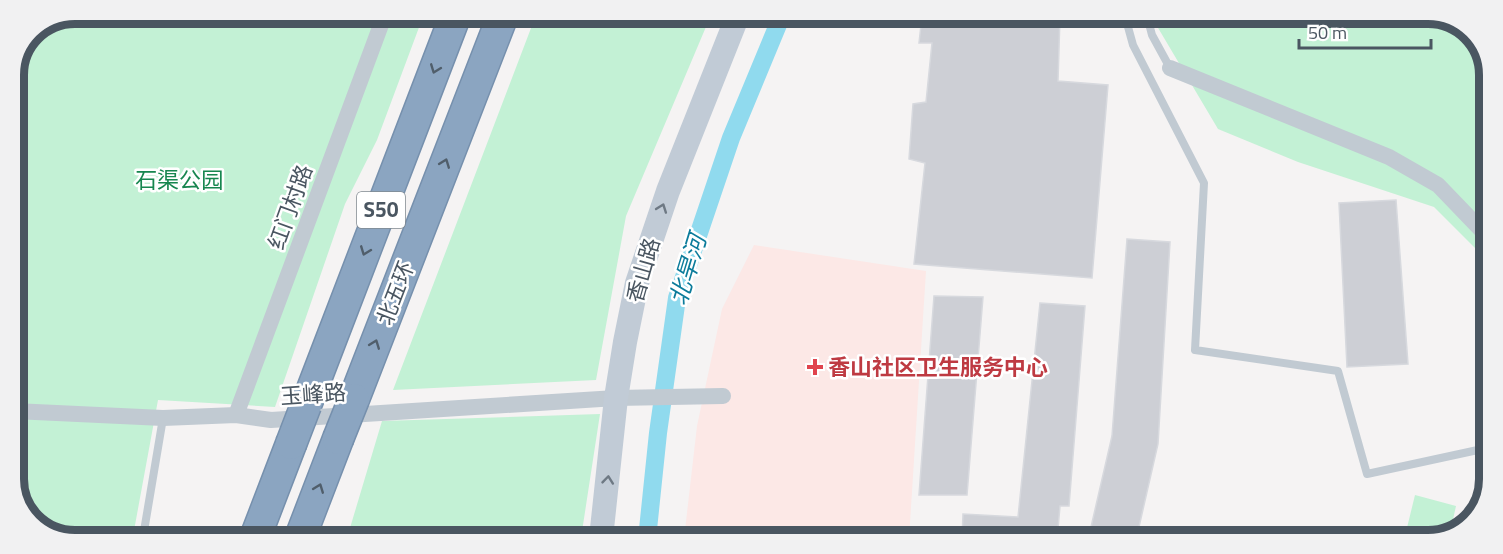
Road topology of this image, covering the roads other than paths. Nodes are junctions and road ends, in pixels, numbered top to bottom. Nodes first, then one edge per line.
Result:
1 (381, 24) edge
2 (452, 24) edge
3 (499, 24) edge
4 (734, 24) edge
5 (1127, 24) edge
6 (1149, 24) edge
7 (1170, 68) joint
8 (1479, 228) edge
9 (723, 396) dead end
10 (616, 398) junction
11 (24, 411) edge
12 (236, 415) junction
13 (163, 418) junction
14 (1479, 450) edge
15 (144, 530) edge
16 (258, 530) edge
17 (303, 530) edge
18 (602, 530) edge

1 - 12 street, 红门村路
2 -> 16 highway, 北五环 / S50, bridge
17 -> 3 highway, 北五环 / S50, bridge
10 -> 4 street, 香山路
5 - 14 lane
6 - 7 lane
7 - 8 street
9 - 10 street, 玉峰路
10 - 12 street, 玉峰路
18 -> 10 street, 香山路
11 - 13 street, 玉峰路
12 - 13 street, 玉峰路
13 - 15 lane

